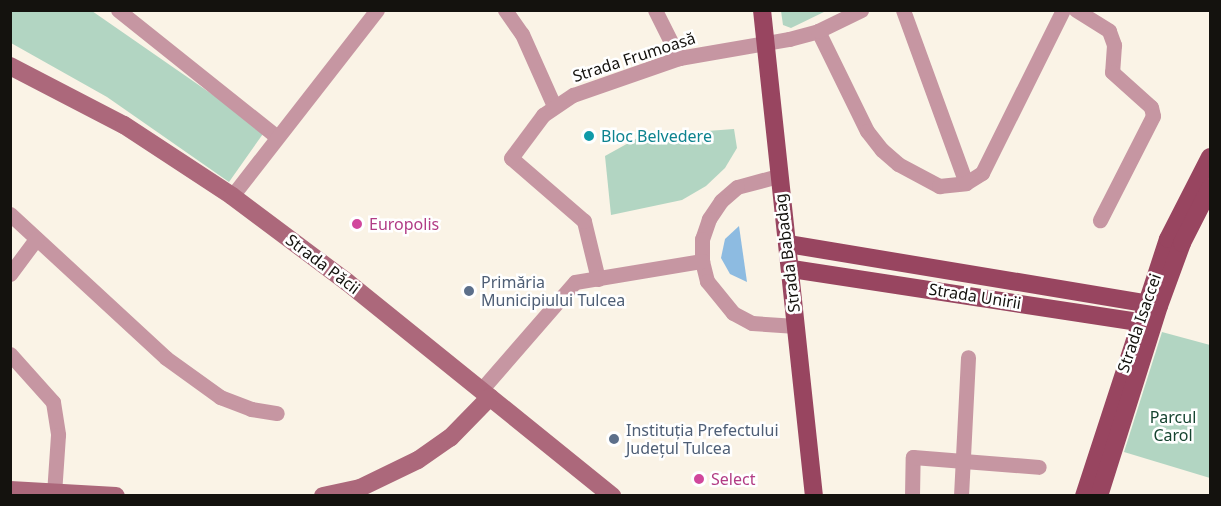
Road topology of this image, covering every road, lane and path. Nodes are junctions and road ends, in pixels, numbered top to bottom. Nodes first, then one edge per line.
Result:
1 (118, 10) edge
2 (377, 10) edge
3 (505, 10) edge
4 (655, 10) edge
5 (762, 10) edge
6 (861, 10) edge
7 (903, 10) edge
8 (1063, 10) edge
9 (1076, 10) edge
10 (818, 31) junction
11 (766, 42) junction
12 (679, 58) junction
13 (10, 66) edge
14 (554, 106) junction
15 (277, 137) junction
16 (1210, 157) edge
17 (778, 176) junction
18 (966, 183) junction
19 (1210, 188) edge
20 (232, 196) junction
21 (10, 214) edge
22 (1100, 220) dead end
23 (36, 239) junction
24 (788, 244) junction
25 (702, 261) junction
26 (792, 268) junction
27 (10, 274) edge
28 (598, 279) junction
29 (1150, 311) junction
30 (796, 326) junction
31 (10, 354) edge
32 (968, 357) dead end
33 (485, 393) junction
34 (277, 413) dead end
35 (964, 460) junction
36 (1039, 467) dead end
37 (10, 490) edge
38 (601, 492) edge
39 (54, 493) junction
40 (116, 495) edge
41 (323, 495) edge
42 (814, 495) edge
43 (912, 495) edge
44 (961, 495) edge
45 (1084, 495) edge
46 (1099, 495) edge

1 - 15 street
2 - 15 street
3 - 14 street
4 - 12 street
5 - 11 main road, Strada Babadag
6 - 10 street, Strada Frumoasă
7 - 18 street
8 - 18 street
9 - 22 street
10 - 11 street, Strada Frumoasă
10 - 18 street
11 - 12 street, Strada Frumoasă
11 - 17 main road, Strada Babadag
12 - 14 street, Strada Frumoasă
13 - 20 street, Strada Păcii
14 - 28 street, Strada Frumoasă
15 - 20 street
16 - 29 main road, Strada Isaccei
17 - 24 main road, Strada Babadag
17 - 25 street
19 - 29 main road, Strada Isaccei
20 - 33 street, Strada Păcii
21 - 23 street
23 - 27 street
23 - 34 street
24 - 26 main road, Strada Babadag
24 - 29 main road, Strada Unirii
25 - 28 street
25 - 30 street
26 - 29 main road, Strada Unirii
26 - 30 main road, Strada Babadag
28 - 33 street
29 - 45 main road, Strada Isaccei
29 - 46 main road, Strada Isaccei
30 - 42 main road, Strada Babadag
31 - 39 street
32 - 35 street
33 - 38 street, Strada Păcii
33 - 41 street
35 - 36 street
35 - 43 street
35 - 44 street
37 - 39 street
39 - 40 street

